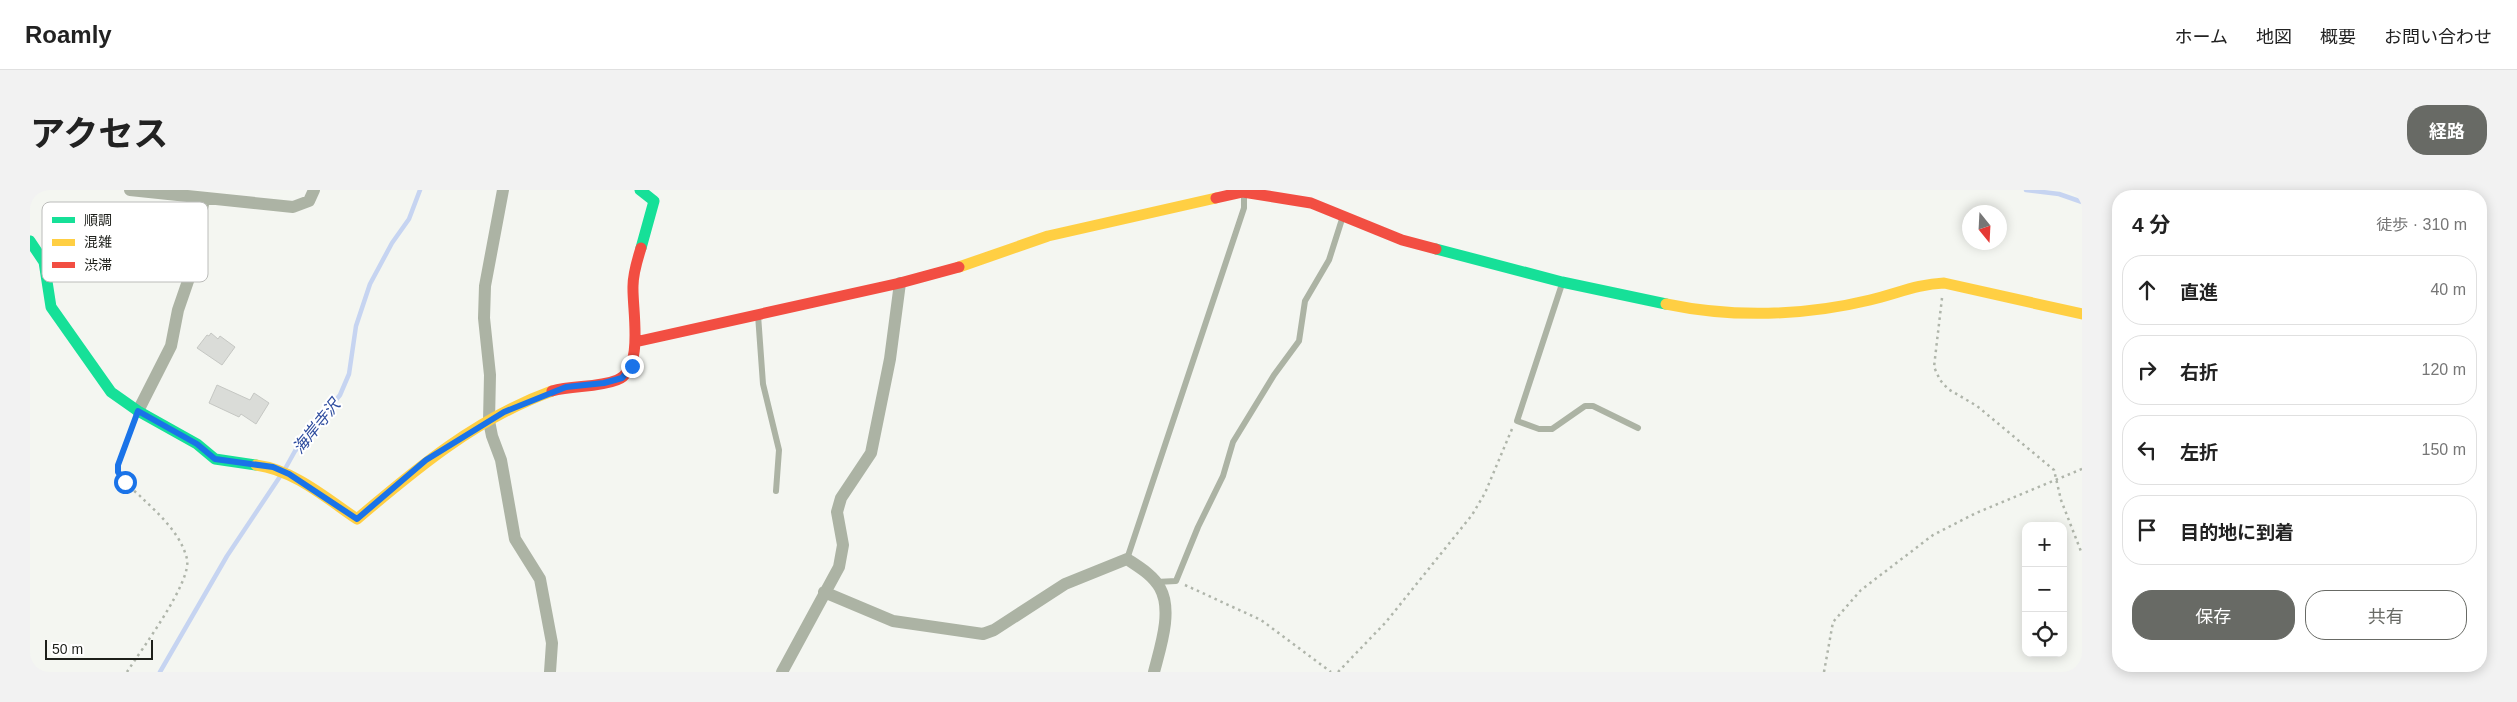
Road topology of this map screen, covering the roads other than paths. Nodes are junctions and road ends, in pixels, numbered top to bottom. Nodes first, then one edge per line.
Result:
1 (130, 190) edge
2 (314, 190) edge
3 (503, 190) edge
4 (640, 190) edge
5 (1243, 191) edge
6 (204, 199) junction
7 (203, 202) edge
8 (1344, 214) junction
9 (30, 241) edge
10 (42, 259) edge
11 (49, 282) edge
12 (188, 282) edge
13 (1562, 282) junction
14 (900, 283) junction
15 (758, 314) junction
16 (2082, 314) edge
17 (635, 342) junction
18 (138, 411) junction
19 (489, 421) junction
20 (1638, 428) dead end
21 (776, 491) dead end
22 (1128, 559) junction
23 (1155, 582) junction
24 (824, 592) junction
25 (550, 672) edge
26 (782, 672) edge
27 (1154, 672) edge

1 - 6 street
2 - 6 street
3 - 19 street
4 - 17 street
5 - 8 street
5 - 14 street
5 - 22 lane
6 - 7 street
8 - 13 street
8 - 23 lane
9 - 10 street
11 - 18 street
12 - 18 street
13 - 16 street
13 - 20 lane
14 - 15 street
14 - 24 street
15 - 17 street
15 - 21 lane
17 - 19 street
18 - 19 street
19 - 25 street
22 - 23 street
22 - 24 street
23 - 27 street
24 - 26 street

